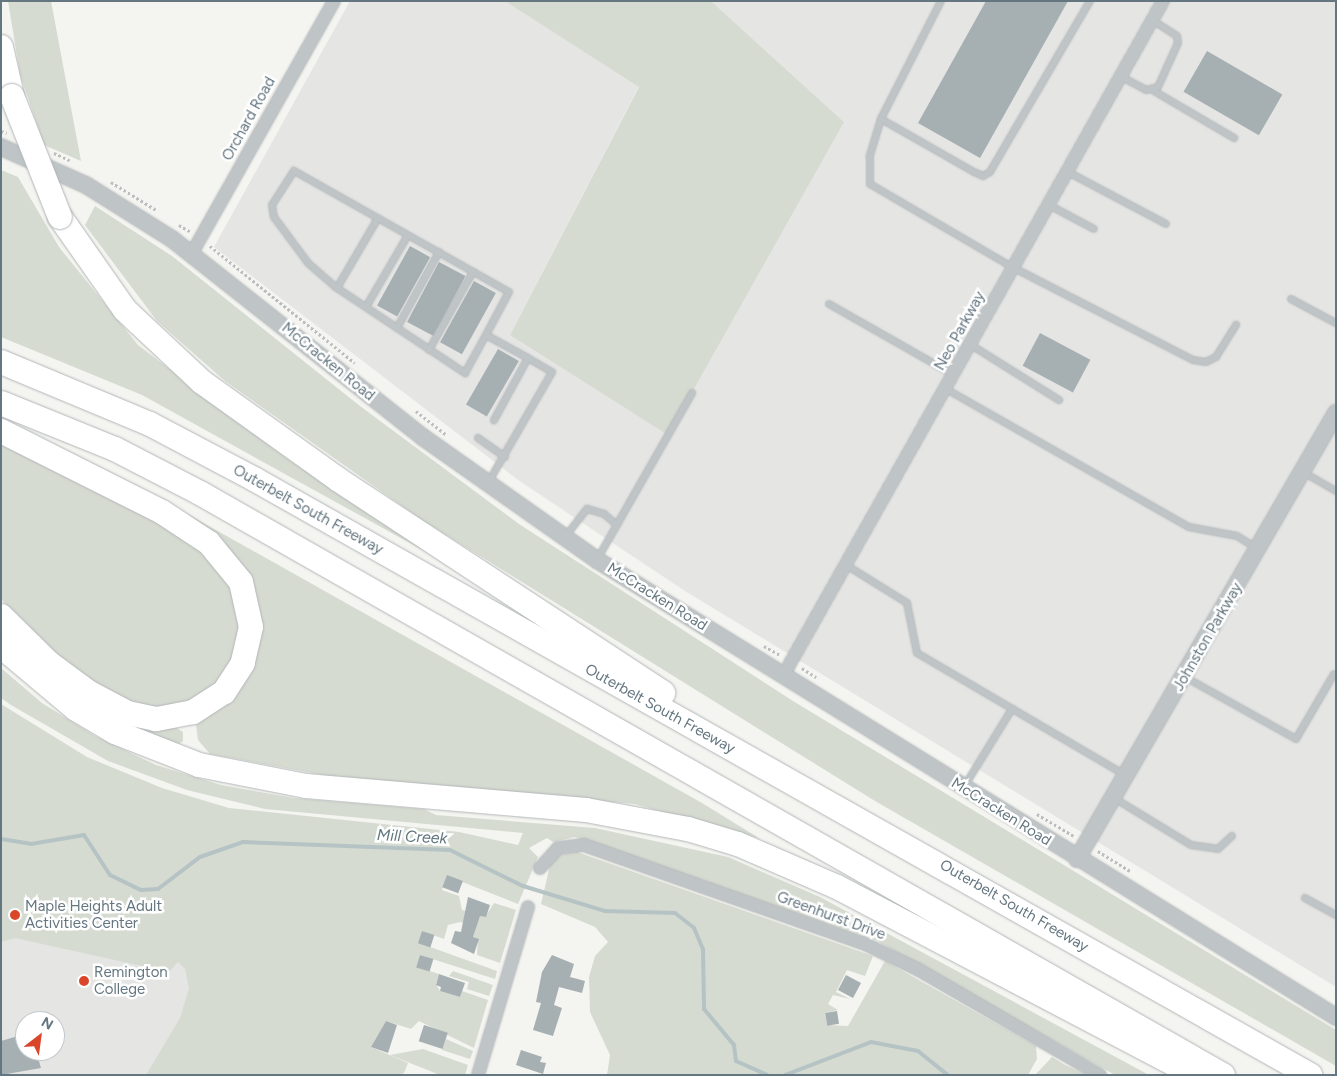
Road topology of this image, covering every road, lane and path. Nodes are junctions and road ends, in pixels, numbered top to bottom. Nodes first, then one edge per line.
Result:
1 (334, 1) edge
2 (941, 1) edge
3 (1090, 1) edge
4 (1163, 1) edge
5 (1152, 20) junction
6 (1, 47) edge
7 (1120, 76) junction
8 (1154, 91) junction
9 (881, 119) junction
10 (1234, 138) dead end
11 (1, 147) edge
12 (1065, 170) junction
13 (1047, 204) junction
14 (378, 218) junction
15 (1166, 224) dead end
16 (1094, 228) dead end
17 (408, 235) junction
18 (212, 248) dead end
19 (439, 252) junction
20 (192, 253) junction
21 (1014, 268) junction
22 (473, 272) junction
23 (337, 288) junction
24 (1291, 299) dead end
25 (829, 304) dead end
26 (366, 307) junction
27 (1336, 323) edge
28 (1236, 325) dead end
29 (397, 328) junction
30 (486, 335) junction
31 (971, 345) junction
32 (429, 350) junction
33 (528, 358) junction
34 (1, 362) edge
35 (361, 369) dead end
36 (954, 375) junction
37 (946, 389) junction
38 (692, 393) dead end
39 (1059, 400) dead end
40 (1, 403) edge
41 (413, 410) dead end
42 (1336, 412) edge
43 (494, 420) dead end
44 (1, 431) edge
45 (478, 438) dead end
46 (456, 441) dead end
47 (504, 457) junction
48 (1302, 472) junction
49 (487, 484) junction
50 (1336, 491) edge
51 (618, 525) junction
52 (564, 538) junction
53 (1258, 549) junction
54 (597, 560) junction
55 (846, 565) junction
56 (1, 616) edge
57 (761, 645) dead end
58 (1, 646) edge
59 (774, 651) dead end
60 (1334, 674) dead end
61 (783, 676) junction
62 (1185, 677) junction
63 (1012, 709) junction
64 (1126, 775) junction
65 (964, 788) junction
66 (1113, 798) junction
67 (843, 810) junction
68 (1232, 836) dead end
69 (1077, 859) junction
70 (540, 868) dead end
71 (1305, 898) dead end
72 (528, 907) dead end
73 (1336, 915) edge
74 (1336, 1017) edge
75 (478, 1075) edge
76 (1100, 1075) edge
77 (1195, 1075) edge
78 (1223, 1075) edge
79 (1310, 1075) edge

1 - 20 street, Orchard Road
2 - 9 lane
3 - 9 lane
4 - 5 street, Neo Parkway
5 - 7 street, Neo Parkway
5 - 8 lane
6 - 67 highway, bridge
7 - 8 lane
7 - 12 street, Neo Parkway
8 - 10 lane
9 - 21 lane
11 - 20 street, McCracken Road
12 - 13 street, Neo Parkway
12 - 15 lane
13 - 16 lane
13 - 21 street, Neo Parkway
14 - 17 lane
14 - 23 lane
14 - 23 lane
17 - 19 lane
17 - 26 lane
18 - 35 path
19 - 22 lane
19 - 29 lane
20 - 49 street, McCracken Road
21 - 28 lane
21 - 31 street, Neo Parkway
22 - 30 lane
22 - 32 lane
23 - 26 lane
24 - 27 lane
25 - 36 lane
26 - 29 lane
29 - 32 lane
30 - 32 lane
30 - 33 lane
31 - 36 street, Neo Parkway
31 - 39 lane
33 - 43 lane
33 - 47 lane
34 - 67 highway, Outerbelt South Freeway
36 - 37 street, Neo Parkway
37 - 53 lane
37 - 55 street, Neo Parkway
38 - 51 lane
40 - 78 highway
41 - 46 path
42 - 48 street, Johnston Parkway
44 - 56 highway
45 - 47 lane
47 - 49 lane
48 - 50 lane
48 - 53 street, Johnston Parkway
49 - 52 street, McCracken Road
51 - 52 lane
51 - 54 lane
52 - 54 street, McCracken Road
53 - 62 street, Johnston Parkway
54 - 61 street, McCracken Road
55 - 61 street, Neo Parkway
55 - 63 lane
57 - 59 path
58 - 77 highway
60 - 62 lane
61 - 65 street, McCracken Road
62 - 64 street, Johnston Parkway
63 - 64 lane
63 - 65 lane
64 - 66 street, Johnston Parkway
65 - 69 street, McCracken Road
66 - 68 lane
66 - 69 street, Johnston Parkway
67 - 79 highway, Outerbelt South Freeway
69 - 74 street, McCracken Road
70 - 76 street, Greenhurst Drive
71 - 73 lane
72 - 75 street

